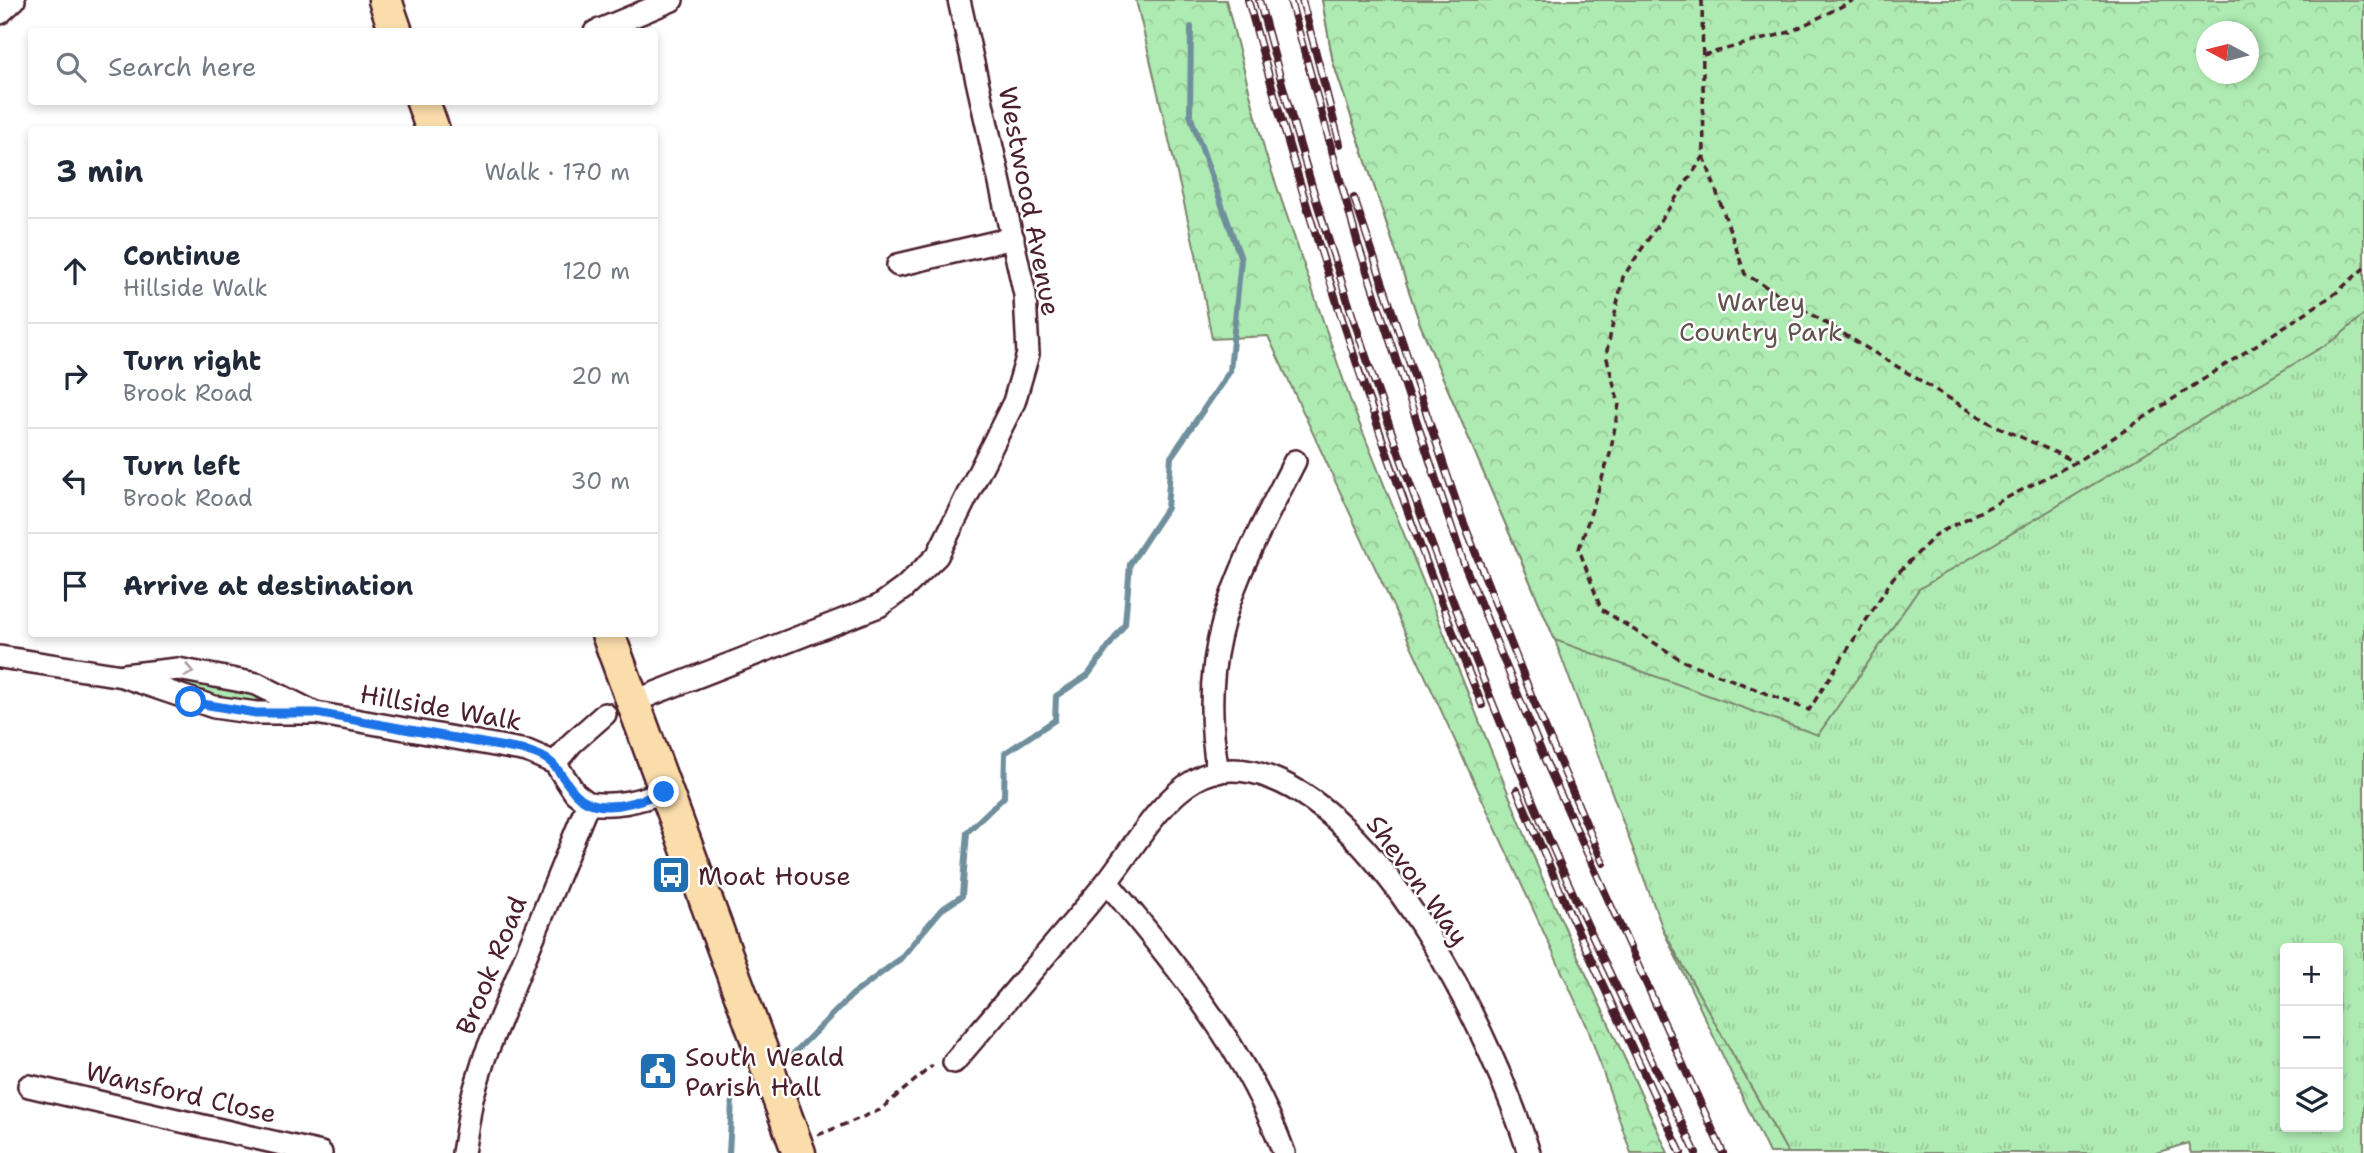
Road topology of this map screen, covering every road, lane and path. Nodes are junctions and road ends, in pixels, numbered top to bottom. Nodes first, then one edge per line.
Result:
1 (14, 0) edge
2 (384, 0) edge
3 (672, 0) edge
4 (958, 0) edge
5 (1702, 0) edge
6 (1854, 0) edge
7 (0, 13) edge
8 (395, 28) edge
9 (606, 28) edge
10 (1703, 55) junction
11 (425, 105) edge
12 (432, 126) edge
13 (1704, 156) junction
14 (1013, 238) junction
15 (898, 265) dead end
16 (2364, 268) edge
17 (1295, 461) dead end
18 (2076, 462) junction
19 (608, 637) edge
20 (0, 657) edge
21 (122, 676) junction
22 (619, 708) junction
23 (316, 713) junction
24 (555, 763) junction
25 (1217, 772) junction
26 (664, 792) junction
27 (587, 803) junction
28 (1107, 882) junction
29 (954, 1062) joint
30 (29, 1086) dead end
31 (797, 1149) edge
32 (1281, 1152) edge
33 (321, 1153) edge
34 (463, 1153) edge
35 (1529, 1153) edge

1 - 7 street
2 - 8 main road
3 - 9 street
4 - 14 street, Westwood Avenue
5 - 10 path
6 - 10 path
10 - 13 path
11 - 12 main road
13 - 18 path
13 - 18 path
14 - 15 street
14 - 22 street, Westwood Avenue
16 - 18 path
17 - 25 street
19 - 22 main road
20 - 21 street, Hillside Walk
21 - 23 street, Hillside Walk
21 -> 23 street, Hillside Walk
22 - 24 street
22 - 26 main road
23 - 24 street, Hillside Walk
24 - 27 street
25 - 28 street, Shevon Way
25 - 35 street, Shevon Way
26 - 27 street
26 - 31 main road
27 - 34 street, Brook Road
28 - 29 street, Shevon Way
28 - 32 street
29 - 31 path
30 - 33 street, Wansford Close

